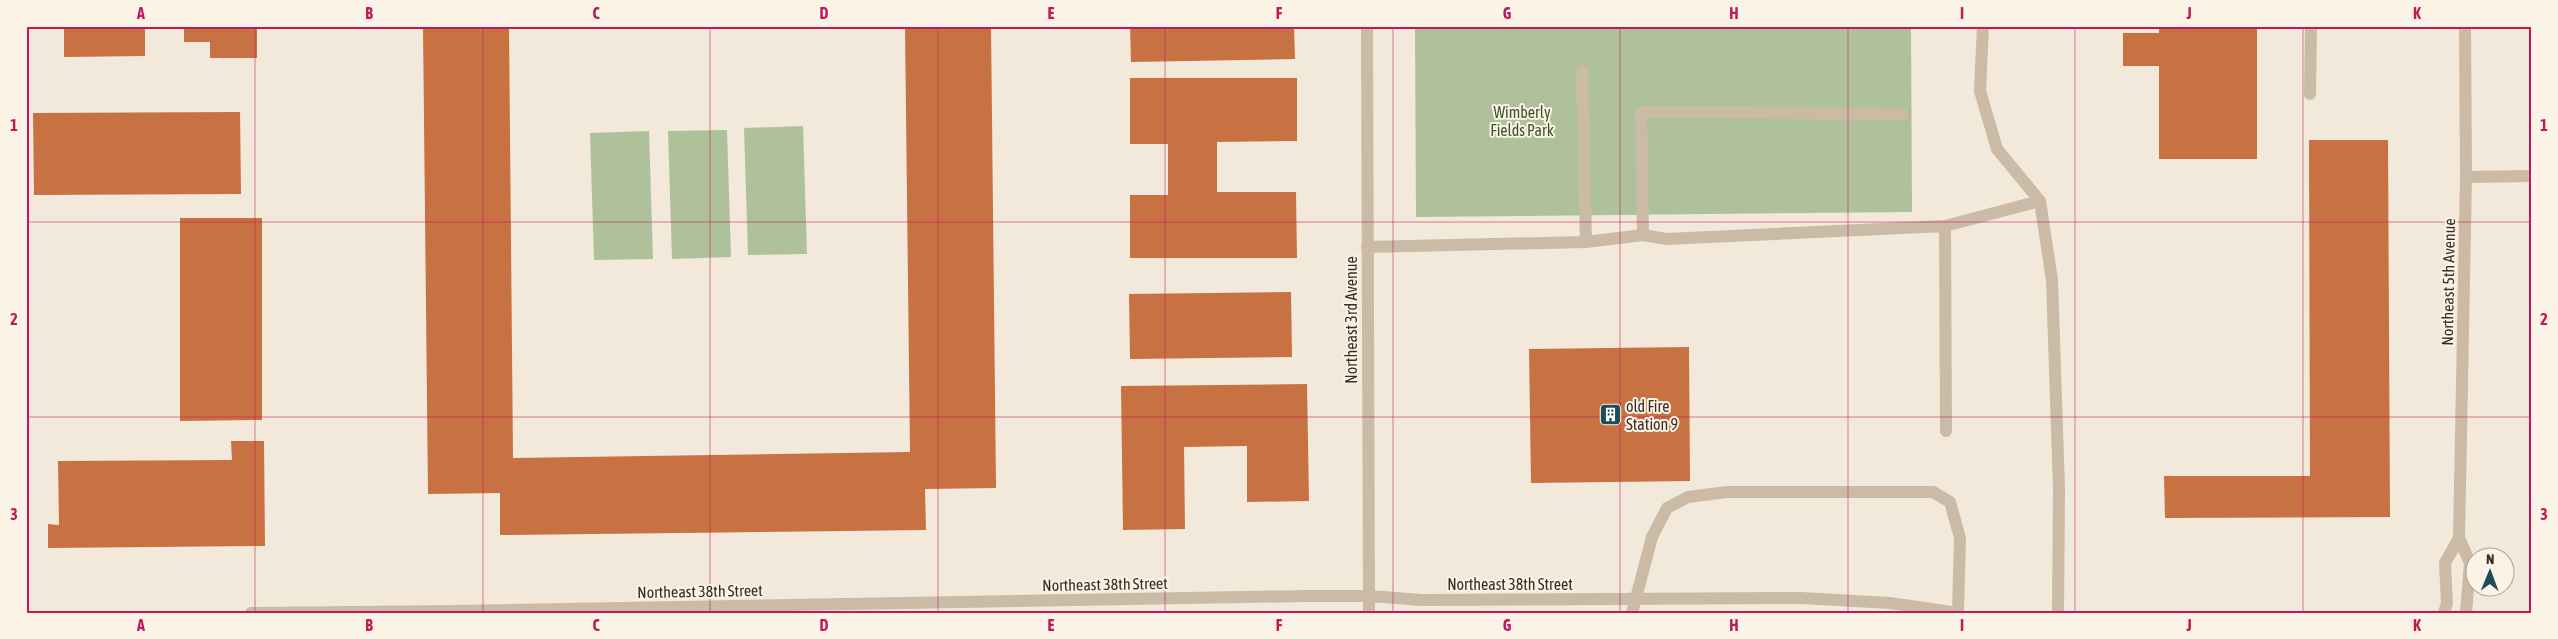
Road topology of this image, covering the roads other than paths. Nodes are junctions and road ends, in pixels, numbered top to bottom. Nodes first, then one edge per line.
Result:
1 (1367, 26) edge
2 (1983, 26) edge
3 (2311, 26) edge
4 (2465, 26) edge
5 (1582, 71) dead end
6 (2310, 94) dead end
7 (1902, 114) dead end
8 (2532, 176) edge
9 (2466, 177) junction
10 (2040, 201) junction
11 (1946, 226) junction
12 (1643, 235) junction
13 (1586, 242) junction
14 (1367, 247) junction
15 (1946, 431) dead end
16 (2459, 538) junction
17 (1369, 596) junction
18 (1635, 600) junction
19 (354, 612) edge
20 (251, 613) edge
21 (1369, 613) edge
22 (1632, 613) edge
23 (1958, 613) edge
24 (2058, 613) edge
25 (2444, 613) edge
26 (2466, 613) edge

1 - 14 street, Northeast 3rd Avenue
2 - 10 street
3 - 6 street
4 - 9 street, Northeast 5th Avenue
5 - 13 street
7 - 12 street
8 - 9 street
9 - 16 street, Northeast 5th Avenue
10 - 11 street
10 - 24 street
11 - 12 street
11 - 15 street
12 - 13 street
13 - 14 street
14 - 17 street, Northeast 3rd Avenue
16 - 25 street, Northeast 5th Avenue
16 - 26 street, Northeast 5th Avenue
17 - 18 street, Northeast 38th Street
17 - 19 street, Northeast 38th Street
17 - 21 street, Northeast 3rd Avenue
18 - 22 street
18 - 23 street, Northeast 38th Street
18 - 23 street
19 - 20 street, Northeast 38th Street

